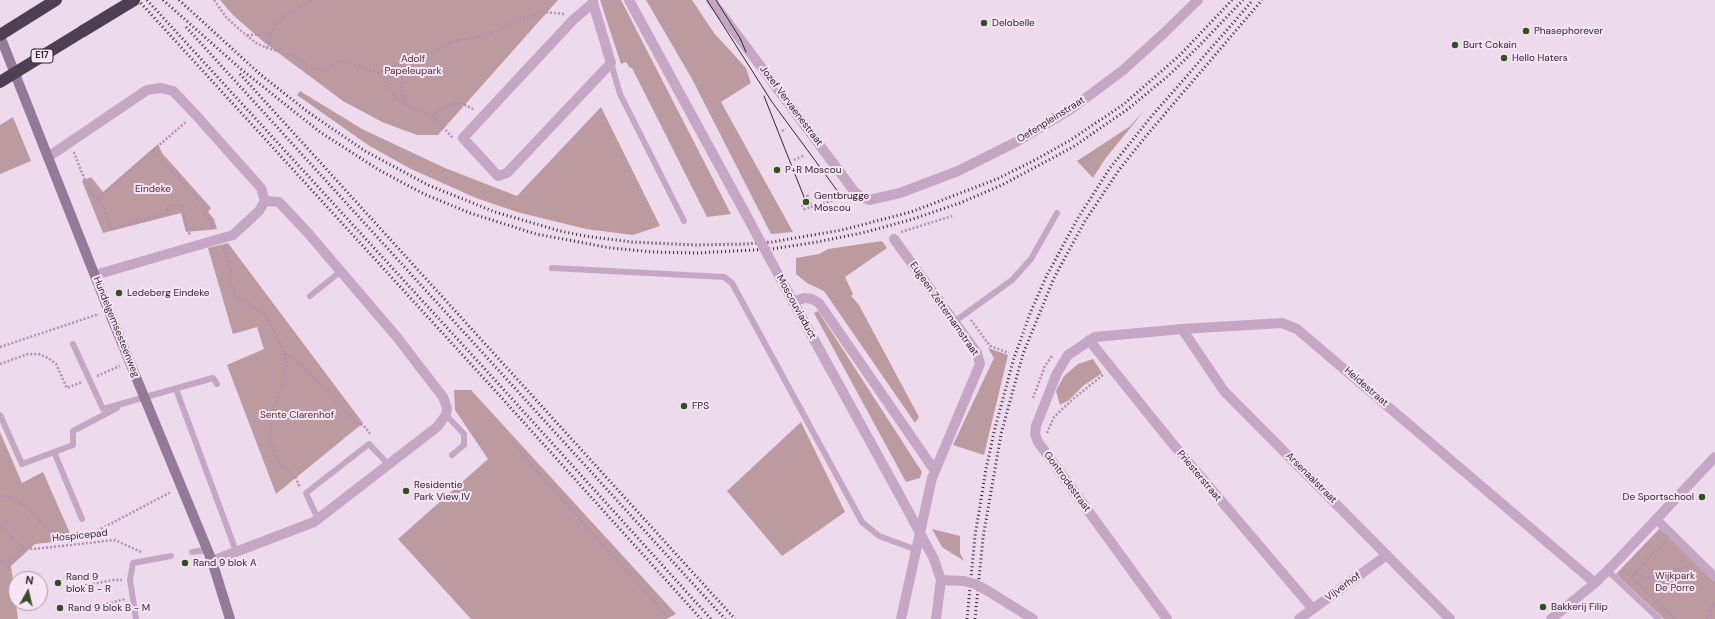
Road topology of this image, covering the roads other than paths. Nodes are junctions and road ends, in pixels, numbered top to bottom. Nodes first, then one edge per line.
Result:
1 (56, 0) edge
2 (134, 0) edge
3 (629, 0) edge
4 (711, 0) edge
5 (1198, 0) edge
6 (593, 2) edge
7 (0, 35) edge
8 (611, 63) junction
9 (0, 82) edge
10 (50, 162) junction
11 (879, 199) joint
12 (265, 201) junction
13 (1057, 212) dead end
14 (684, 221) dead end
15 (894, 239) road end
16 (552, 268) dead end
17 (340, 271) junction
18 (95, 275) junction
19 (310, 296) dead end
20 (793, 302) junction
21 (954, 322) junction
22 (1182, 329) junction
23 (1089, 340) junction
24 (73, 344) dead end
25 (217, 384) dead end
26 (176, 389) junction
27 (145, 398) junction
28 (126, 403) junction
29 (0, 415) edge
30 (446, 415) junction
31 (54, 452) junction
32 (452, 455) dead end
33 (1715, 457) edge
34 (388, 464) junction
35 (935, 471) junction
36 (318, 518) junction
37 (82, 519) dead end
38 (1656, 519) junction
39 (207, 550) junction
40 (917, 550) junction
41 (236, 551) junction
42 (192, 552) dead end
43 (1387, 555) junction
44 (171, 556) dead end
45 (212, 561) junction
46 (1608, 570) junction
47 (1715, 577) edge
48 (941, 580) junction
49 (1595, 583) junction
50 (1313, 609) junction
51 (136, 619) edge
52 (230, 619) edge
53 (901, 619) edge
54 (936, 619) edge
55 (1033, 619) edge
56 (1167, 619) edge
57 (1299, 619) edge
58 (1450, 619) edge
59 (1550, 619) edge
60 (1660, 619) edge

1 - 7 highway
2 - 9 highway, E17, bridge
3 - 20 street, Moscouviaduct, bridge
4 - 11 street, Jozef Vervaenestraat
5 - 11 street, Oefenpleinstraat
6 - 8 street
6 - 8 street
7 - 10 main road, Hundelgemsesteenweg
8 - 14 lane
10 - 12 street
10 - 18 main road, Hundelgemsesteenweg
12 - 17 street
12 - 18 street
13 - 21 lane
15 - 21 street, Eugeen Zetternamstraat
16 - 40 lane
17 - 19 lane
17 - 30 street
18 - 27 main road, Hundelgemsesteenweg
20 - 35 street
20 - 48 street, Moscouviaduct, bridge
21 - 35 street, Eugeen Zetternamstraat
22 - 23 street, Heidestraat
22 - 43 street, Arsenaalstraat
22 - 49 street, Heidestraat
23 - 50 street, Priesterstraat
23 - 56 street, Gontrodestraat
24 - 28 lane
25 - 26 lane
26 - 27 lane
26 - 41 lane
27 - 28 lane
27 - 39 main road, Hundelgemsesteenweg
28 - 31 lane
29 - 31 lane
30 - 32 lane
30 - 34 street
31 - 37 lane
33 - 38 street
34 - 36 street
34 - 36 lane
35 - 40 street, Eugeen Zetternamstraat
36 - 41 street
38 - 46 street
38 - 47 street
39 - 42 lane
39 - 45 main road, Hundelgemsesteenweg
40 - 53 street, Eugeen Zetternamstraat
41 - 45 street
43 - 50 street, Vijverhof
43 - 58 street, Arsenaalstraat
44 - 51 lane
45 - 52 main road, Hundelgemsesteenweg
46 - 49 street
46 - 60 lane
48 - 54 street, Moscouviaduct
48 - 55 street, bridge
49 - 59 street
50 - 57 street, Vijverhof

